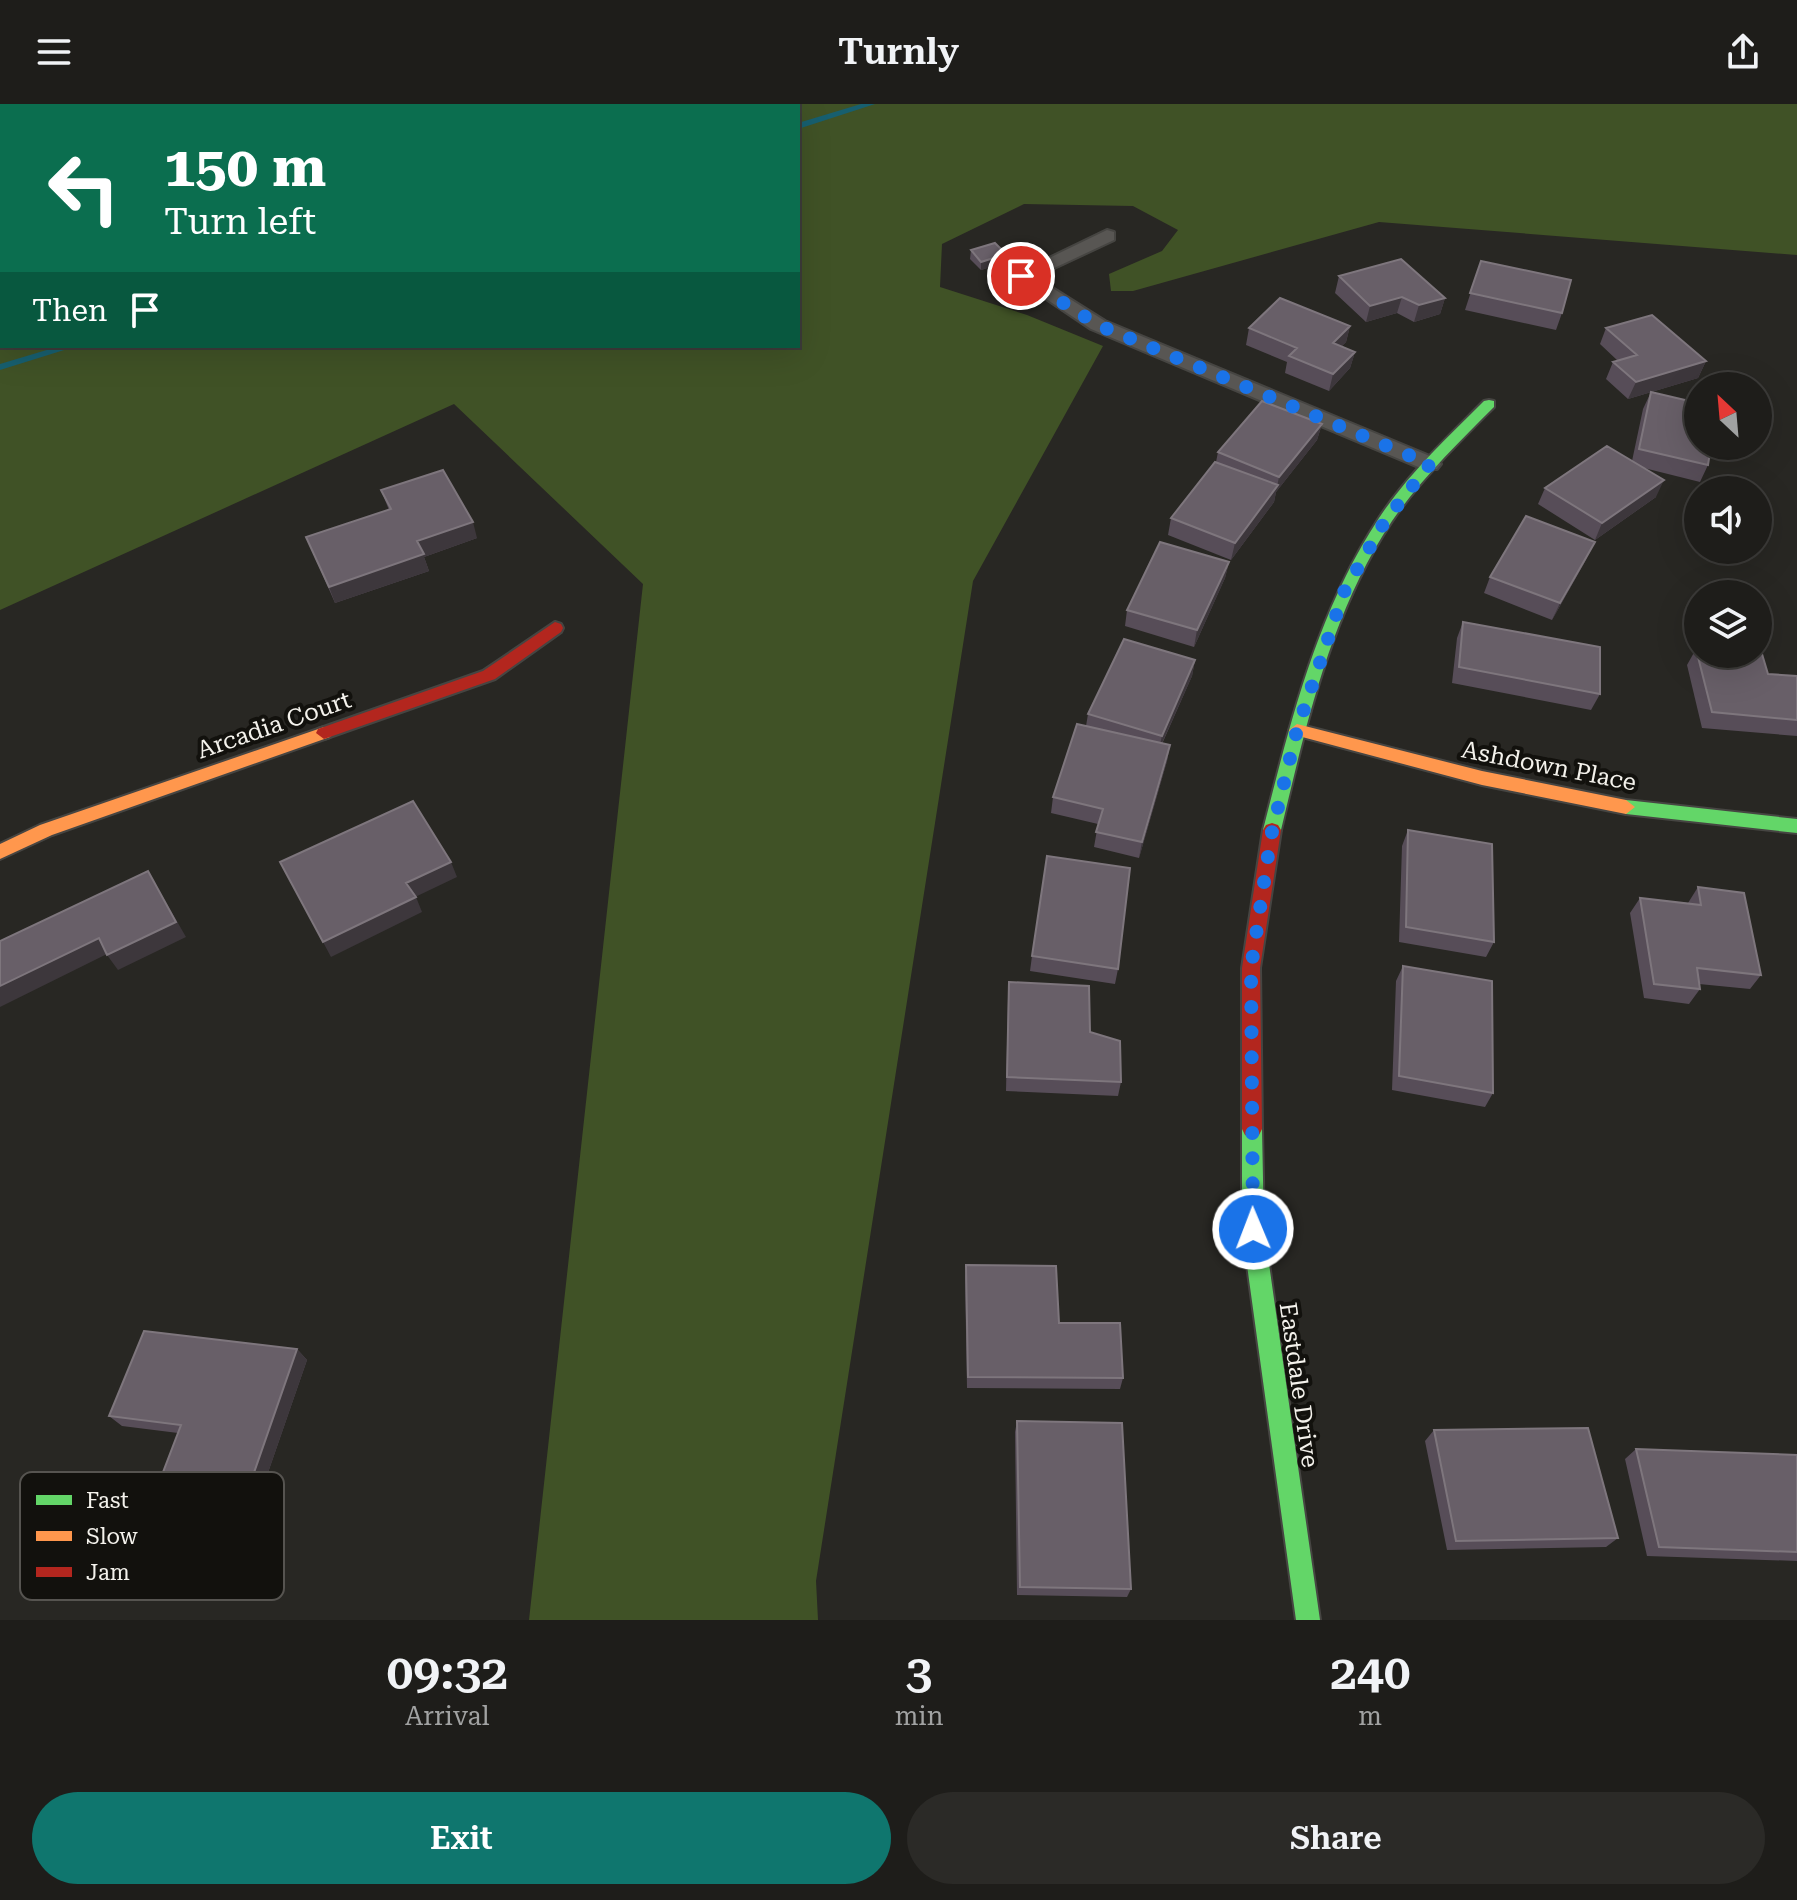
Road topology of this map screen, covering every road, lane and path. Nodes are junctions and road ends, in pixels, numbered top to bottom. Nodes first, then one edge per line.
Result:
1 (1107, 236) dead end
2 (1489, 404) dead end
3 (1430, 464) junction
4 (555, 628) dead end
5 (1297, 730) junction
6 (1797, 826) edge
7 (0, 852) edge
8 (1308, 1620) edge

1 - 3 lane
2 - 3 street, Eastdale Drive
3 - 5 street, Eastdale Drive
4 - 7 street, Arcadia Court
5 - 6 street, Ashdown Place
5 - 8 street, Eastdale Drive

